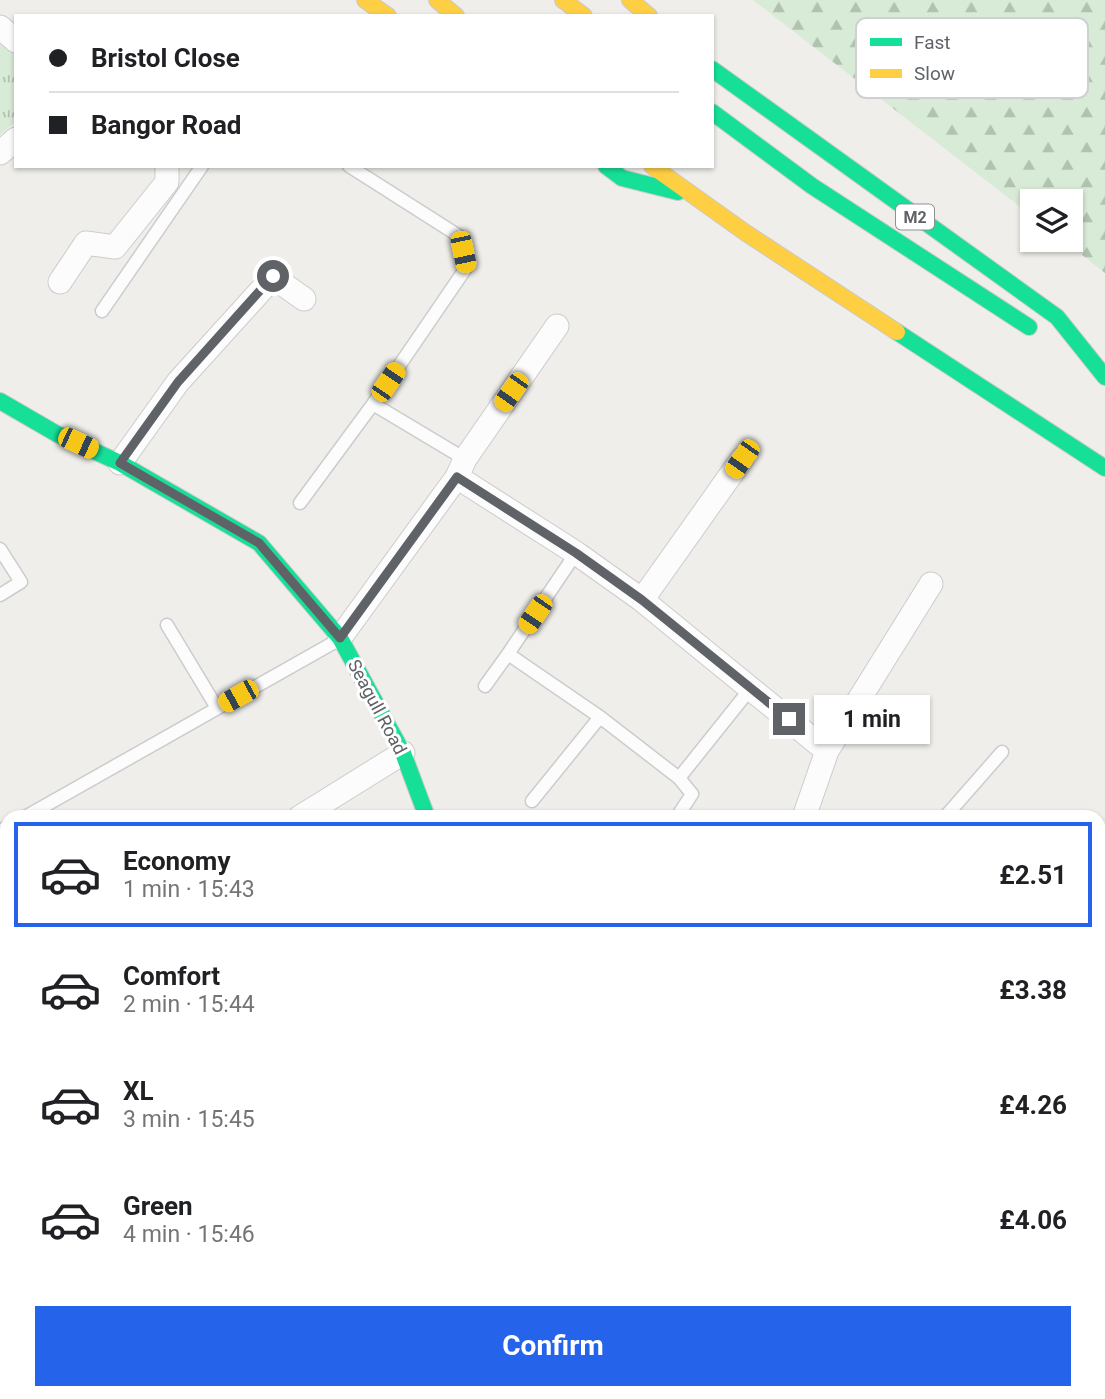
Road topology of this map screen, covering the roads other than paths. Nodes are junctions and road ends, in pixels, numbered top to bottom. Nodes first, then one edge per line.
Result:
1 (365, 0) edge
2 (437, 0) edge
3 (563, 0) edge
4 (630, 0) edge
5 (385, 14) edge
6 (454, 14) edge
7 (581, 14) edge
8 (647, 14) edge
9 (0, 27) edge
10 (14, 39) edge
11 (714, 70) edge
12 (714, 113) edge
13 (14, 141) edge
14 (0, 153) edge
15 (167, 168) edge
16 (201, 168) edge
17 (352, 168) edge
18 (609, 168) edge
19 (655, 168) edge
20 (690, 195) junction
21 (60, 282) dead end
22 (304, 299) dead end
23 (102, 311) dead end
24 (557, 326) dead end
25 (1105, 377) edge
26 (0, 401) edge
27 (373, 404) junction
28 (742, 459) dead end
29 (120, 463) junction
30 (461, 468) junction
31 (1105, 468) edge
32 (300, 503) dead end
33 (0, 549) edge
34 (576, 553) junction
35 (931, 584) dead end
36 (0, 595) edge
37 (642, 600) junction
38 (167, 625) dead end
39 (340, 638) junction
40 (508, 654) junction
41 (485, 686) dead end
42 (751, 688) junction
43 (217, 708) junction
44 (600, 717) junction
45 (827, 751) junction
46 (1002, 752) dead end
47 (402, 753) junction
48 (679, 778) junction
49 (532, 801) dead end
50 (36, 810) edge
51 (311, 810) edge
52 (424, 810) edge
53 (682, 810) edge
54 (806, 810) edge
55 (951, 810) edge

1 - 5 main road
2 - 6 main road
3 - 7 main road
4 - 8 main road
9 - 10 street
11 - 25 main road, M2
12 - 25 main road, M2
13 - 14 street
15 - 21 street
16 - 23 lane
17 - 27 lane
18 - 20 main road
19 - 20 main road
20 - 31 main road
22 - 29 street
24 - 30 street
26 - 29 main road, Seagull Road
27 - 30 lane
27 - 32 lane
28 - 37 street
29 - 39 main road, Seagull Road
30 - 34 street
30 - 39 street
33 - 36 lane
34 - 37 street
34 - 40 lane
35 - 45 street
37 - 42 street
38 - 43 lane
39 - 43 lane
39 - 47 main road, Seagull Road
40 - 41 lane
40 - 44 lane
42 - 45 street
42 - 48 lane
43 - 50 lane
44 - 48 lane
44 - 49 lane
45 - 54 street
46 - 55 lane
47 - 51 street
47 - 52 main road, Seagull Road
48 - 53 lane

